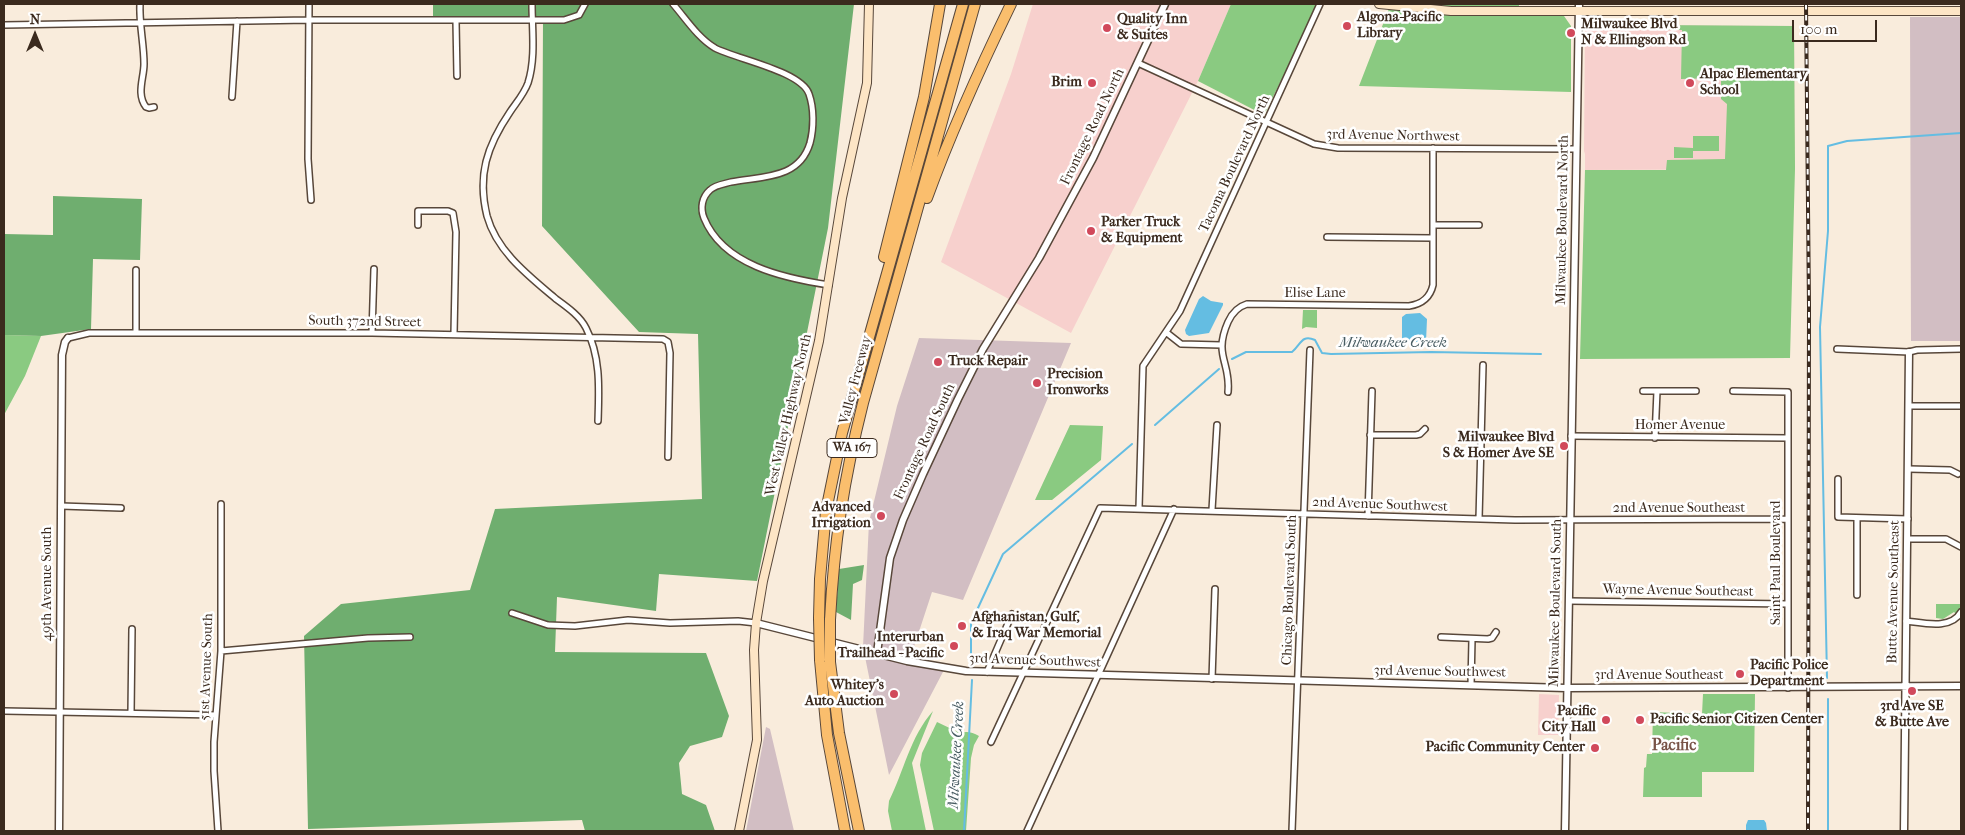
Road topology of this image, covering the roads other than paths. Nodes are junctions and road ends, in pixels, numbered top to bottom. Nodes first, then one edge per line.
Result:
1 (140, 4) edge
2 (309, 4) edge
3 (532, 4) edge
4 (585, 4) edge
5 (673, 4) edge
6 (869, 4) edge
7 (940, 4) edge
8 (963, 4) edge
9 (975, 4) edge
10 (1011, 4) edge
11 (1165, 4) edge
12 (1320, 4) edge
13 (1379, 4) edge
14 (1579, 7) edge
15 (1961, 11) edge
16 (309, 20) junction
17 (236, 21) junction
18 (456, 21) junction
19 (532, 21) junction
20 (139, 22) junction
21 (4, 25) edge
22 (1138, 63) junction
23 (457, 76) dead end
24 (232, 97) dead end
25 (154, 106) dead end
26 (1267, 122) junction
27 (1433, 148) junction
28 (1576, 149) junction
29 (311, 200) dead end
30 (418, 225) dead end
31 (1479, 225) dead end
32 (1433, 226) junction
33 (1327, 237) dead end
34 (1432, 238) junction
35 (1039, 258) joint
36 (374, 269) dead end
37 (136, 270) dead end
38 (898, 280) junction
39 (828, 285) junction
40 (372, 332) junction
41 (136, 333) junction
42 (1167, 333) junction
43 (454, 334) junction
44 (590, 337) junction
45 (68, 338) joint
46 (1221, 345) junction
47 (1837, 349) dead end
48 (1961, 349) edge
49 (1310, 350) dead end
50 (1909, 352) junction
51 (1483, 365) dead end
52 (859, 367) junction
53 (1372, 391) dead end
54 (1643, 391) dead end
55 (1657, 391) junction
56 (1696, 391) dead end
57 (1732, 391) dead end
58 (1228, 392) dead end
59 (1909, 406) junction
60 (1961, 406) edge
61 (598, 421) dead end
62 (1217, 425) dead end
63 (1425, 429) dead end
64 (1370, 435) junction
65 (1571, 436) junction
66 (1655, 438) junction
67 (1788, 438) junction
68 (668, 457) dead end
69 (1909, 469) junction
70 (1958, 474) dead end
71 (1838, 479) dead end
72 (221, 504) dead end
73 (61, 506) junction
74 (121, 508) dead end
75 (1139, 508) junction
76 (1174, 509) junction
77 (1212, 510) junction
78 (1304, 514) junction
79 (1368, 516) junction
80 (1857, 518) junction
81 (1479, 519) junction
82 (1788, 519) junction
83 (1908, 519) junction
84 (1570, 521) junction
85 (1908, 539) junction
86 (1961, 547) edge
87 (1215, 588) dead end
88 (1857, 595) dead end
89 (1569, 601) junction
90 (1788, 604) junction
91 (1961, 612) edge
92 (512, 613) dead end
93 (1012, 614) dead end
94 (1906, 621) junction
95 (756, 623) junction
96 (132, 629) dead end
97 (1496, 632) dead end
98 (410, 637) dead end
99 (1441, 637) dead end
100 (1472, 639) junction
101 (221, 651) junction
102 (877, 653) junction
103 (987, 672) junction
104 (1024, 672) junction
105 (1098, 675) junction
106 (1212, 679) junction
107 (1298, 681) junction
108 (1471, 685) junction
109 (1905, 686) junction
110 (1961, 686) edge
111 (1566, 688) junction
112 (1788, 688) junction
113 (4, 711) edge
114 (60, 713) junction
115 (131, 714) junction
116 (216, 715) junction
117 (991, 742) dead end
118 (59, 831) edge
119 (218, 831) edge
120 (740, 831) edge
121 (845, 831) edge
122 (859, 831) edge
123 (1027, 831) edge
124 (1292, 831) edge
125 (1565, 831) edge
126 (1904, 831) edge

1 - 20 street
2 - 16 street
3 - 19 street
4 - 19 street
5 - 39 street
6 - 39 main road, West Valley Highway North
7 - 52 highway
8 - 52 highway, Valley Freeway / WA 167
9 - 38 highway, Valley Freeway / WA 167
10 - 38 highway
11 - 22 street, Frontage Road North
12 - 26 street, Tacoma Boulevard North
13 - 14 main road
14 - 15 main road
14 - 28 street, Milwaukee Boulevard North
16 - 17 street
16 - 18 street
16 - 29 street
17 - 20 street
17 - 24 street
18 - 19 street
18 - 23 street
19 - 44 street
20 - 21 street
20 - 25 street
22 - 26 street, 3rd Avenue Northwest
22 - 35 street, Frontage Road North
26 - 27 street, 3rd Avenue Northwest
26 - 42 street, Tacoma Boulevard North
27 - 28 street, 3rd Avenue Northwest
27 - 32 street
28 - 65 street, Milwaukee Boulevard North
30 - 43 street
31 - 32 street
32 - 34 street
33 - 34 street
34 - 46 street, Elise Lane
35 - 102 street, Frontage Road South
36 - 40 street
37 - 41 street
38 - 122 highway, Valley Freeway / WA 167, bridge
39 - 95 main road, West Valley Highway North
40 - 41 street, South 372nd Street
40 - 43 street, South 372nd Street
41 - 45 street, South 372nd Street
42 - 46 street
42 - 75 street, Tacoma Boulevard North
43 - 44 street, South 372nd Street
44 - 61 street
44 - 68 street, South 372nd Street
45 - 73 street, 49th Avenue South
46 - 58 street
47 - 50 street
48 - 50 street
49 - 78 street, Chicago Boulevard South
50 - 59 street, Butte Avenue Southeast
51 - 81 street
52 - 121 highway, Valley Freeway / WA 167, bridge
53 - 64 street
54 - 55 street
55 - 56 street
55 - 66 street
57 - 67 street, Saint Paul Boulevard
59 - 60 street
59 - 69 street, Butte Avenue Southeast
62 - 77 street
63 - 64 street
64 - 79 street
65 - 66 street, Homer Avenue
65 - 84 street, Milwaukee Boulevard South
66 - 67 street, Homer Avenue
67 - 82 street, Saint Paul Boulevard
69 - 70 street
69 - 83 street, Butte Avenue Southeast
71 - 80 street
72 - 101 street, 51st Avenue South
73 - 74 street
73 - 114 street, 49th Avenue South
75 - 76 street, 2nd Avenue Southwest
75 - 104 street, 2nd Avenue Southwest
76 - 77 street, 2nd Avenue Southwest
76 - 105 street
77 - 78 street, 2nd Avenue Southwest
78 - 79 street, 2nd Avenue Southwest
78 - 107 street, Chicago Boulevard South
79 - 81 street, 2nd Avenue Southwest
80 - 83 street
80 - 88 street
81 - 84 street, 2nd Avenue Southwest
82 - 84 street, 2nd Avenue Southeast
82 - 90 street, Saint Paul Boulevard
83 - 85 street, Butte Avenue Southeast
84 - 89 street, Milwaukee Boulevard South
85 - 86 street
85 - 94 street, Butte Avenue Southeast
87 - 106 street
89 - 90 street, Wayne Avenue Southeast
89 - 111 street, Milwaukee Boulevard South
90 - 112 street, Saint Paul Boulevard
91 - 94 street
92 - 95 street, 3rd Avenue Southwest
93 - 103 street
94 - 109 street, Butte Avenue Southeast
95 - 102 street, 3rd Avenue Southwest
95 - 120 main road, West Valley Highway North
96 - 115 street
97 - 100 street
98 - 101 street
99 - 100 street
100 - 108 street
101 - 116 street, 51st Avenue South
102 - 103 street, 3rd Avenue Southwest
103 - 104 street, 3rd Avenue Southwest
104 - 105 street, 3rd Avenue Southwest
104 - 117 street
105 - 106 street, 3rd Avenue Southwest
105 - 123 street
106 - 107 street, 3rd Avenue Southwest
107 - 108 street, 3rd Avenue Southwest
107 - 124 street, Chicago Boulevard South
108 - 111 street, 3rd Avenue Southwest
109 - 110 street, 3rd Avenue Southeast
109 - 112 street, 3rd Avenue Southeast
109 - 126 street, Butte Avenue Southeast
111 - 112 street, 3rd Avenue Southeast
111 - 125 street, Milwaukee Boulevard South
113 - 114 street
114 - 115 street
114 - 118 street, 49th Avenue South
115 - 116 street
116 - 119 street, 51st Avenue South

